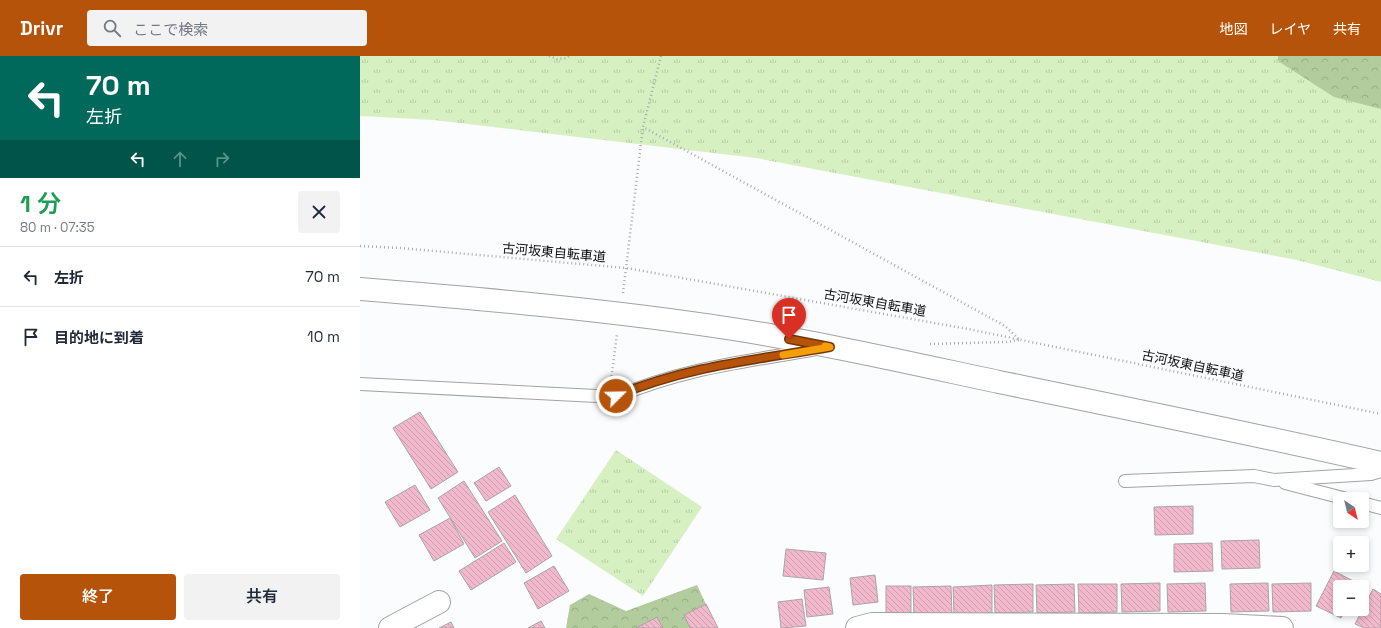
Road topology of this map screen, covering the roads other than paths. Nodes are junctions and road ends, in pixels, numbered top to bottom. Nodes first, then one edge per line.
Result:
1 (360, 289) edge
2 (830, 347) junction
3 (360, 384) edge
4 (1381, 463) edge
5 (1381, 471) edge
6 (1274, 480) junction
7 (1125, 481) dead end
8 (1333, 495) edge
9 (1369, 505) edge
10 (1381, 508) edge
11 (439, 602) dead end
12 (867, 627) edge
13 (1223, 627) edge
14 (390, 628) edge
15 (1282, 628) edge

1 - 2 street
2 - 3 lane
2 - 4 street
5 - 6 lane
6 - 7 lane
6 - 8 lane
9 - 10 lane
11 - 14 street
12 - 13 street
13 - 15 street

